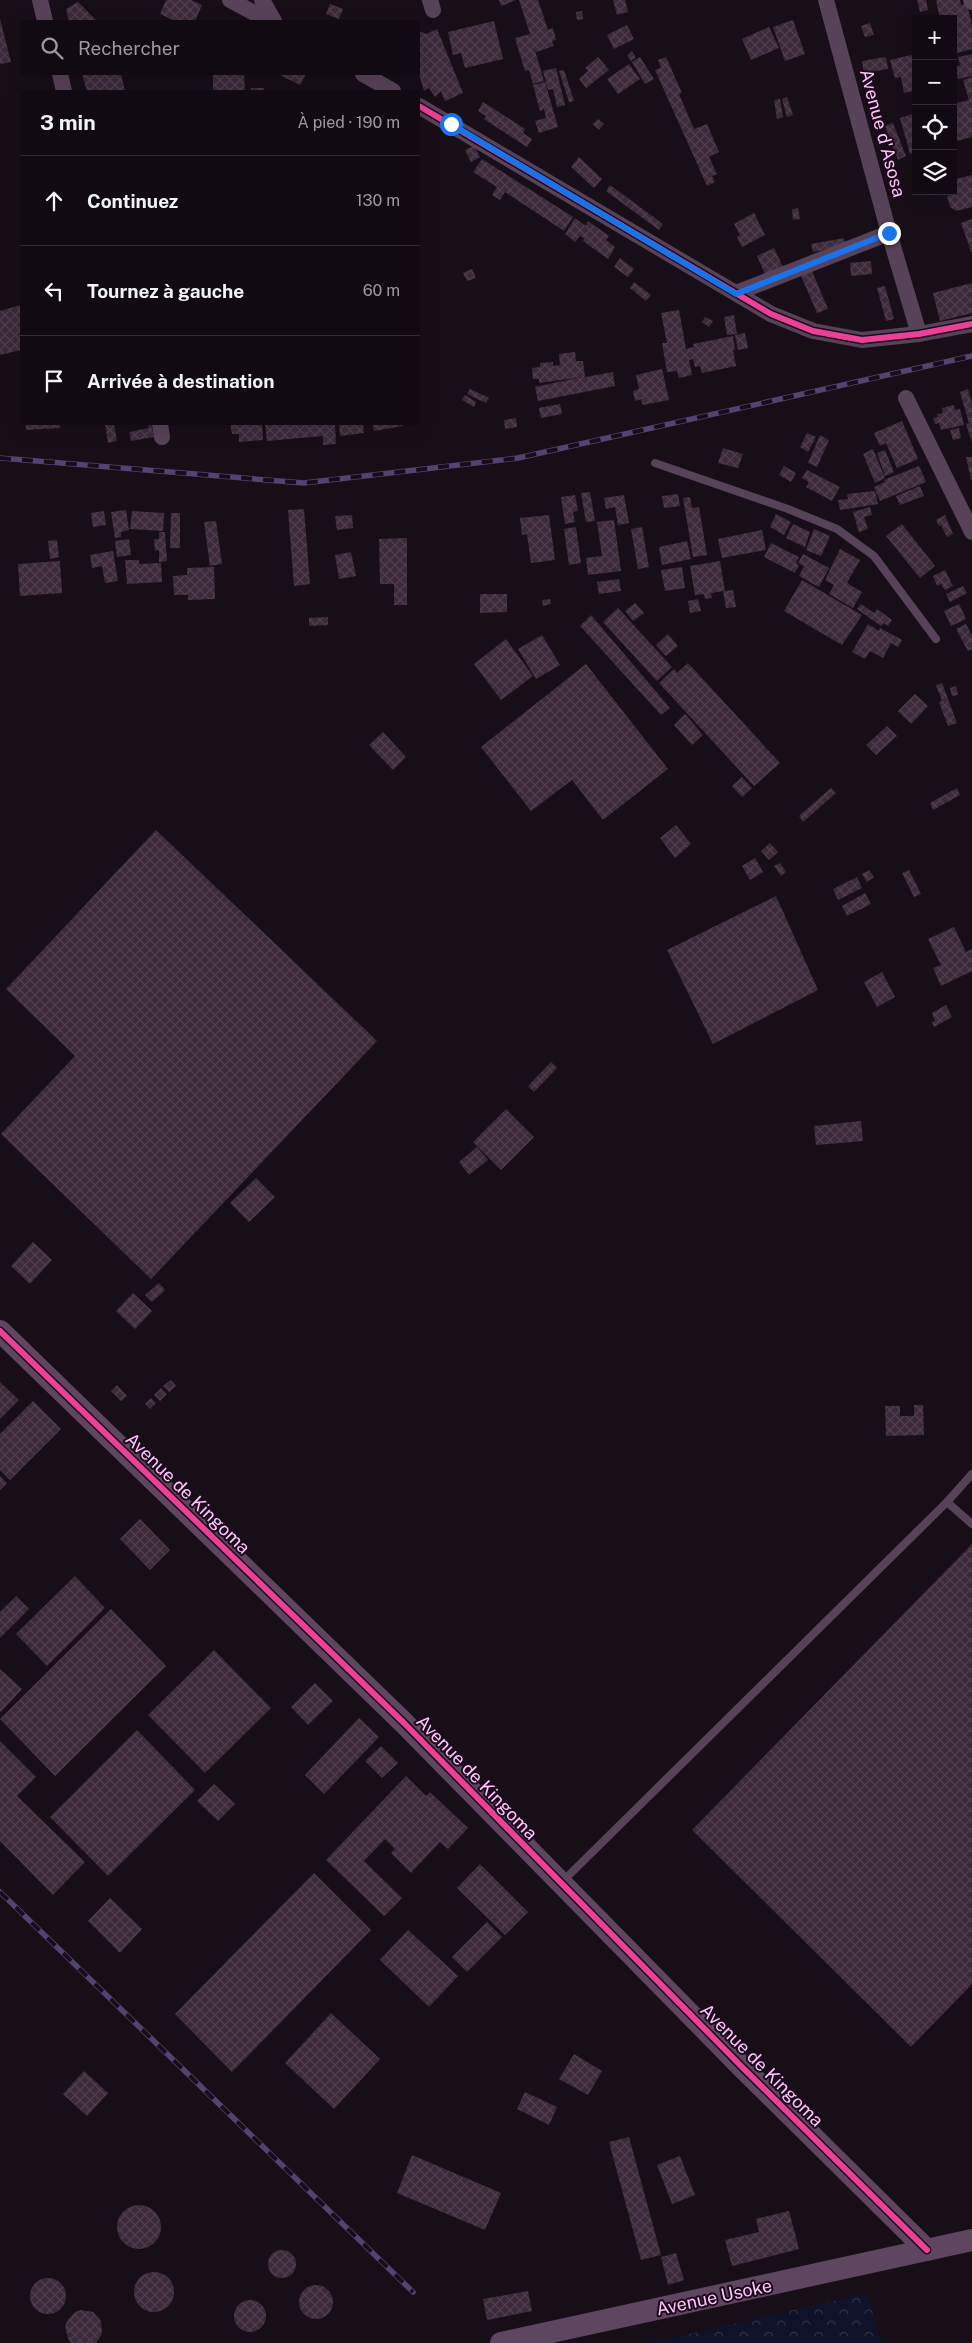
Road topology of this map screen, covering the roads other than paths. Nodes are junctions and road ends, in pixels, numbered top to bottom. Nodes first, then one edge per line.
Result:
1 (40, 0) edge
2 (230, 0) edge
3 (262, 0) edge
4 (826, 0) edge
5 (46, 20) edge
6 (266, 20) edge
7 (273, 20) edge
8 (60, 75) edge
9 (365, 75) edge
10 (64, 90) edge
11 (391, 90) edge
12 (420, 107) edge
13 (889, 233) junction
14 (736, 294) junction
15 (972, 324) edge
16 (920, 334) junction
17 (906, 398) dead end
18 (655, 463) dead end
19 (972, 532) edge
20 (936, 639) dead end
21 (0, 1331) edge
22 (972, 1474) edge
23 (947, 1502) junction
24 (972, 1524) edge
25 (560, 1883) junction
26 (972, 2240) edge
27 (927, 2250) junction
28 (501, 2343) edge

1 - 5 street
2 - 6 street
3 - 7 street
4 - 13 street, Avenue d'Asosa
8 - 10 street
9 - 11 street
12 - 14 street
13 - 14 street
13 - 16 street, Avenue d'Asosa
14 - 16 street
15 - 16 street
17 - 19 street
18 - 20 lane
21 - 25 street, Avenue de Kingoma
22 - 23 lane
23 - 24 lane
23 - 25 lane
25 - 27 street, Avenue de Kingoma
26 - 27 street, Avenue Usoke
27 - 28 street, Avenue Usoke

